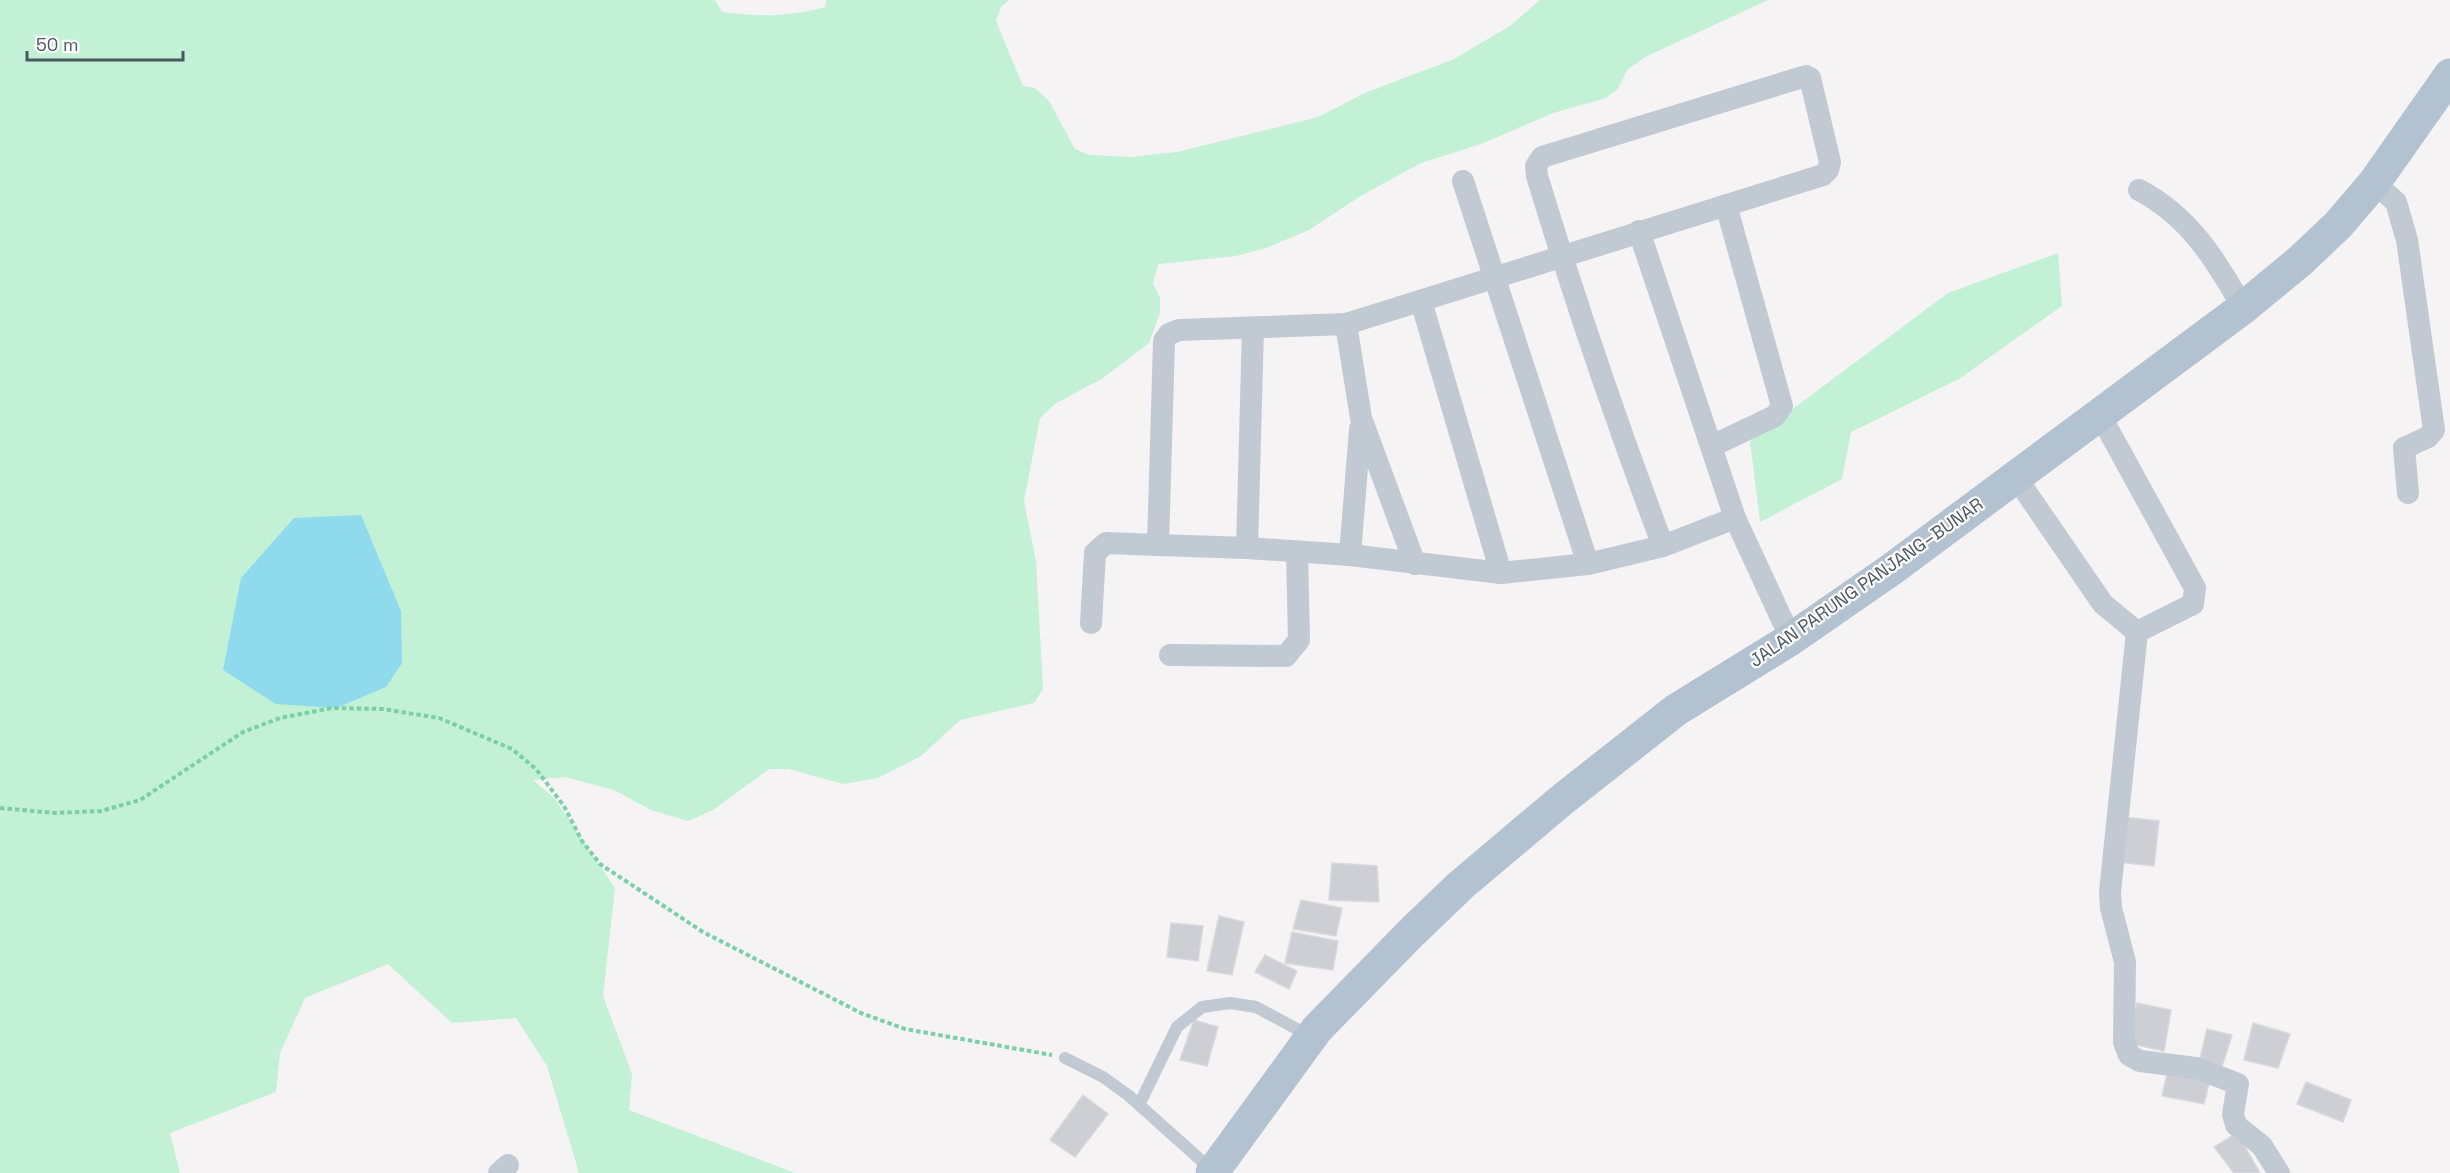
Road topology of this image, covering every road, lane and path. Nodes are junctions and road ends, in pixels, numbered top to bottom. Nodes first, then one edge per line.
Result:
1 (2450, 75) edge
2 (1463, 181) dead end
3 (2374, 183) junction
4 (2139, 190) dead end
5 (1726, 205) junction
6 (1639, 231) junction
7 (1561, 256) junction
8 (1494, 278) junction
9 (1421, 301) junction
10 (2243, 308) junction
11 (1346, 324) junction
12 (1252, 328) junction
13 (2099, 413) junction
14 (1360, 418) junction
15 (1712, 446) junction
16 (2015, 476) junction
17 (2408, 493) dead end
18 (1735, 518) junction
19 (1158, 545) junction
20 (1663, 546) junction
21 (1247, 548) junction
22 (1298, 552) junction
23 (1350, 555) junction
24 (1415, 564) junction
25 (1588, 564) junction
26 (1502, 573) junction
27 (1091, 623) dead end
28 (2137, 632) junction
29 (1791, 639) junction
30 (1170, 655) dead end
31 (0, 808) edge
32 (1310, 1036) junction
33 (1065, 1058) joint
34 (1139, 1105) junction
35 (1212, 1172) edge
36 (2279, 1173) edge

1 - 3 main road, JALAN PARUNG PANJANG–BUNAR
2 - 8 street
3 - 10 main road, JALAN PARUNG PANJANG–BUNAR
3 - 17 street
4 - 10 street
5 - 6 street
5 - 7 street
5 - 15 street
6 - 7 street
6 - 15 street
7 - 8 street
7 - 20 street
8 - 9 street
8 - 25 street
9 - 11 street
9 - 26 street
10 - 13 main road, JALAN PARUNG PANJANG–BUNAR
11 - 12 street
11 - 14 street
12 - 19 street
12 - 21 street
13 - 16 main road, JALAN PARUNG PANJANG–BUNAR
13 - 28 street
14 - 23 street
14 - 24 street
15 - 18 street
16 - 28 street
16 - 29 main road, JALAN PARUNG PANJANG–BUNAR
18 - 20 street
18 - 29 street
19 - 21 street
19 - 27 street
20 - 25 street
21 - 22 street
22 - 23 street
22 - 30 street
23 - 24 street
24 - 26 street
25 - 26 street
28 - 36 street
29 - 32 main road, JALAN PARUNG PANJANG–BUNAR
31 - 33 path
32 - 34 lane
32 - 35 main road, JALAN PARUNG PANJANG–BUNAR
33 - 34 lane
34 - 35 lane

